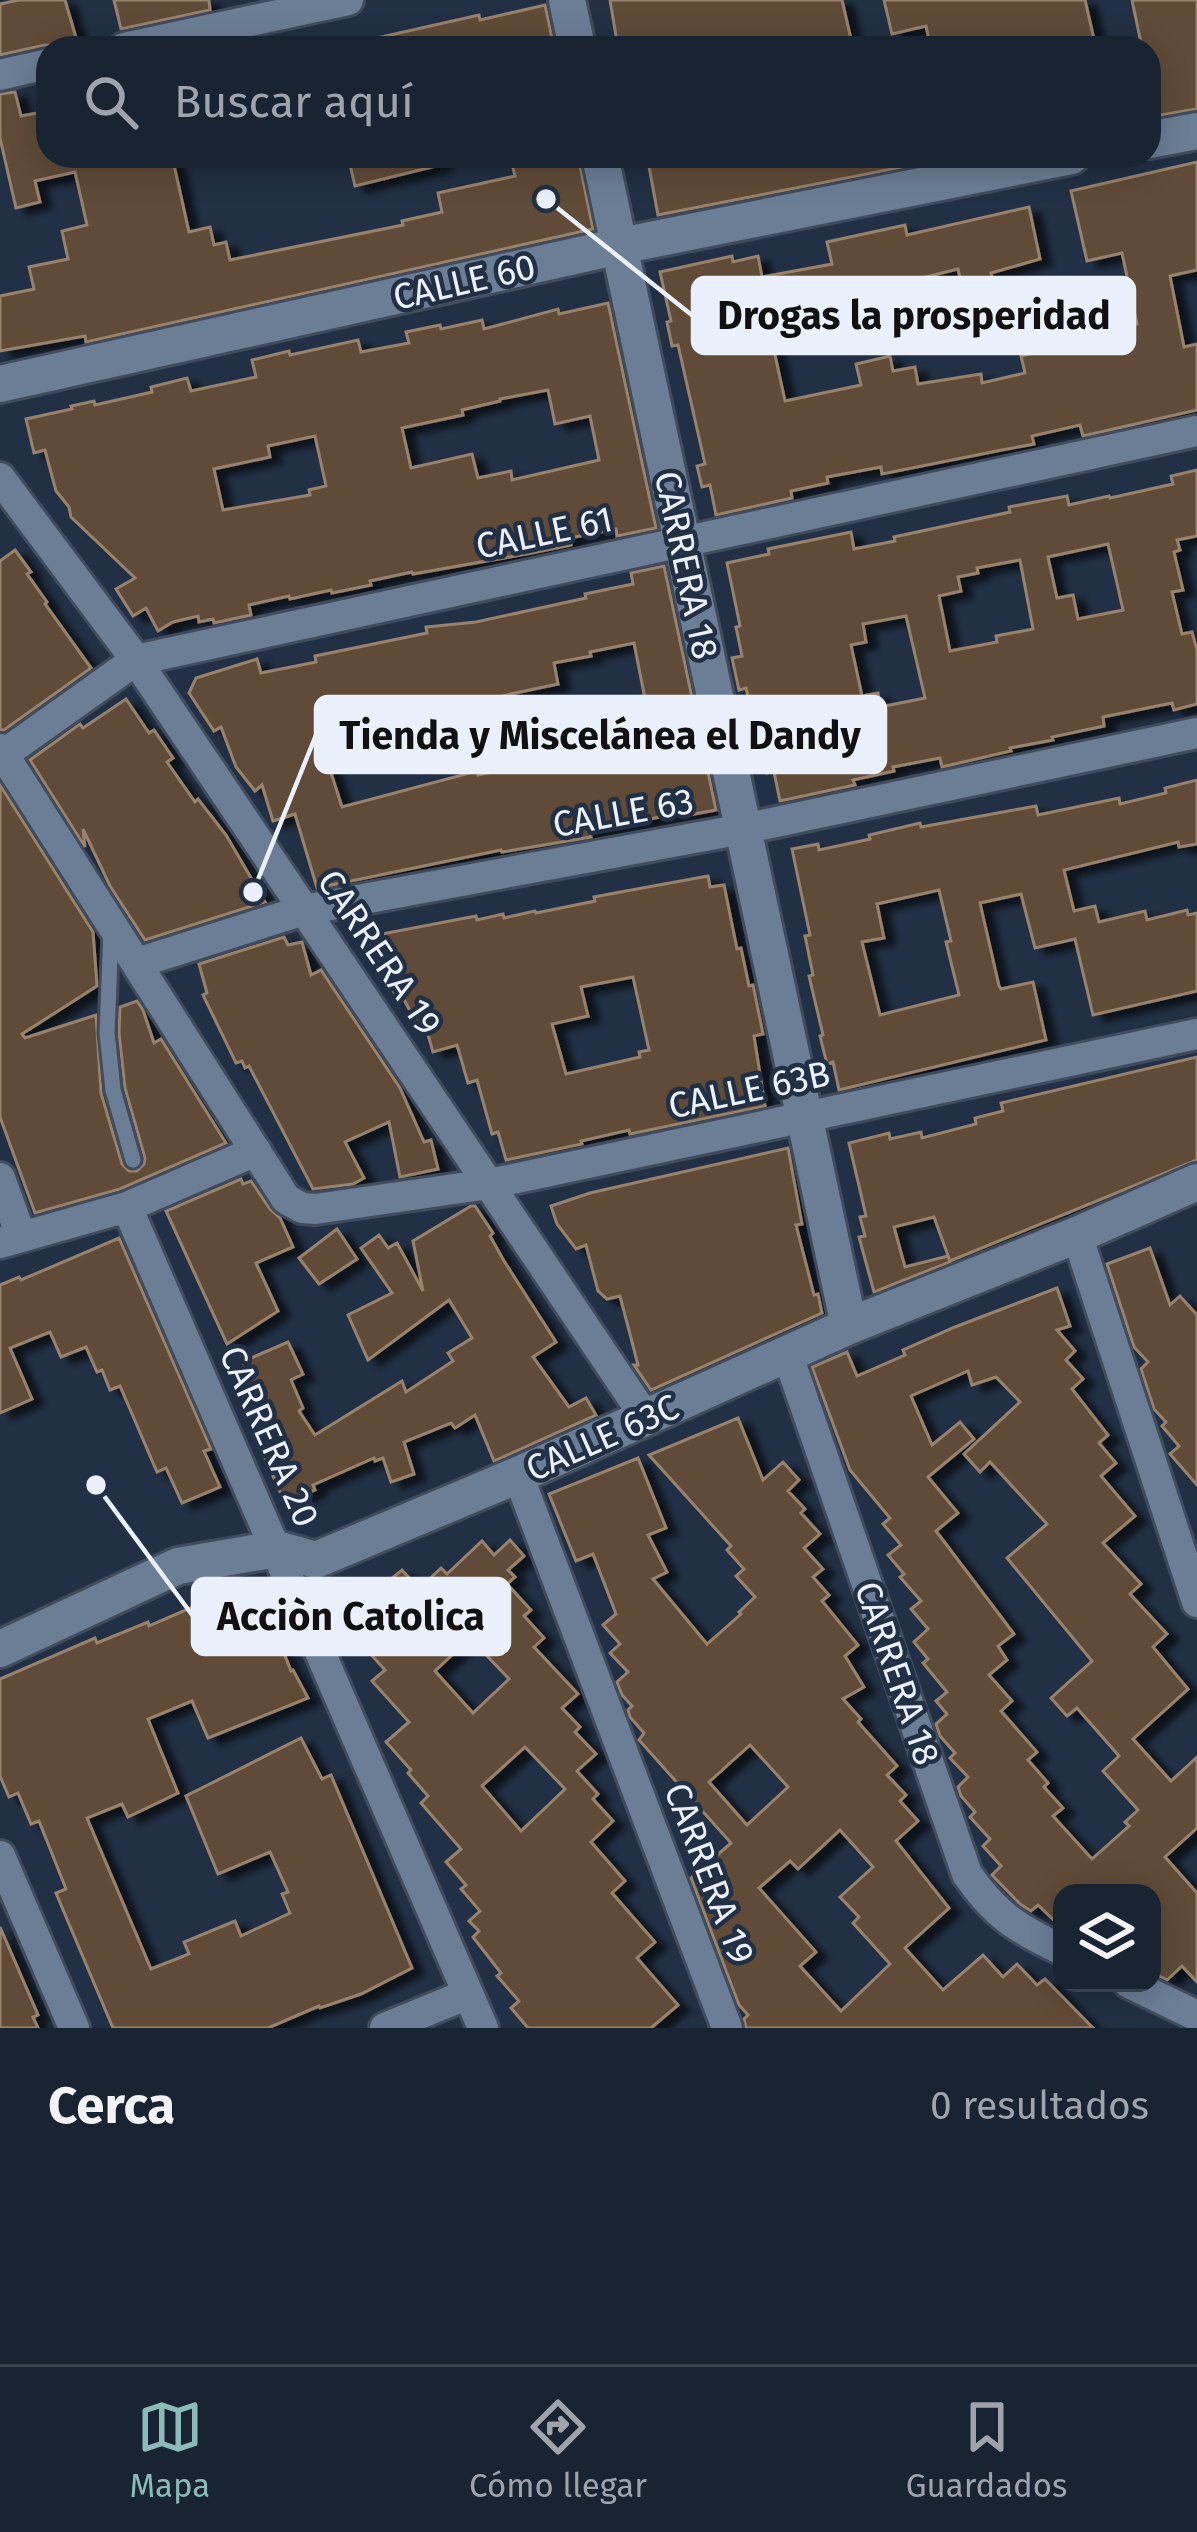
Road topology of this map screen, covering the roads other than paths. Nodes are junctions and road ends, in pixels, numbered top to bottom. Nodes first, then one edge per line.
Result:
1 (348, 0) edge
2 (567, 0) edge
3 (180, 36) edge
4 (575, 36) edge
5 (36, 67) edge
6 (0, 75) edge
7 (1197, 131) edge
8 (1161, 138) edge
9 (603, 168) edge
10 (1011, 168) edge
11 (620, 246) junction
12 (0, 384) edge
13 (1197, 431) edge
14 (0, 478) edge
15 (683, 542) junction
16 (136, 660) junction
17 (1197, 733) edge
18 (2, 752) edge
19 (743, 829) junction
20 (304, 910) junction
21 (111, 921) junction
22 (137, 963) junction
23 (1197, 1034) edge
24 (805, 1117) junction
25 (256, 1151) junction
26 (133, 1160) dead end
27 (0, 1178) edge
28 (1197, 1181) edge
29 (489, 1184) junction
30 (127, 1207) junction
31 (1077, 1235) junction
32 (11, 1240) edge
33 (849, 1325) junction
34 (788, 1353) junction
35 (646, 1418) junction
36 (518, 1475) junction
37 (277, 1549) junction
38 (1197, 1602) edge
39 (0, 1649) edge
40 (0, 1856) edge
41 (1053, 1946) edge
42 (1148, 1992) edge
43 (468, 1994) junction
44 (1197, 2016) edge
45 (74, 2028) edge
46 (385, 2028) edge
47 (483, 2028) edge
48 (727, 2028) edge

1 - 3 street
2 - 4 street
5 - 6 street
7 - 8 street
9 - 11 street, CARRERA 18
10 - 11 street, CALLE 60
11 - 12 street, CALLE 60
11 - 15 street, CARRERA 18
13 - 15 street, CALLE 61
14 - 16 street, CARRERA 19
15 - 16 street, CALLE 61
15 - 19 street, CARRERA 18
16 - 18 street, CALLE 61
16 - 20 street, CARRERA 19
17 - 19 street, CALLE 63
18 - 21 street
19 - 20 street, CALLE 63
19 - 24 street, CARRERA 18
20 - 22 street, CALLE 63
20 - 29 street, CARRERA 19
21 - 22 street
21 - 26 lane
22 - 25 street
23 - 24 street, CALLE 63B
24 - 29 street, CALLE 63B
24 - 33 street, CARRERA 18
25 - 29 street, CALLE 63B
25 - 30 street
27 - 32 street
28 - 31 street, CALLE 63C
29 - 35 street, CARRERA 19
30 - 32 street
30 - 37 street, CARRERA 20
31 - 33 street, CALLE 63C
31 - 38 street
33 - 34 street, CALLE 63C
34 - 35 street, CALLE 63C
34 - 41 street, CARRERA 18
35 - 36 street, CALLE 63C
36 - 37 street, CALLE 63C
36 - 48 street, CARRERA 19
37 - 39 street, CALLE 63C
37 - 43 street, CARRERA 20
40 - 45 street
42 - 44 street
43 - 46 street
43 - 47 street, CARRERA 20

